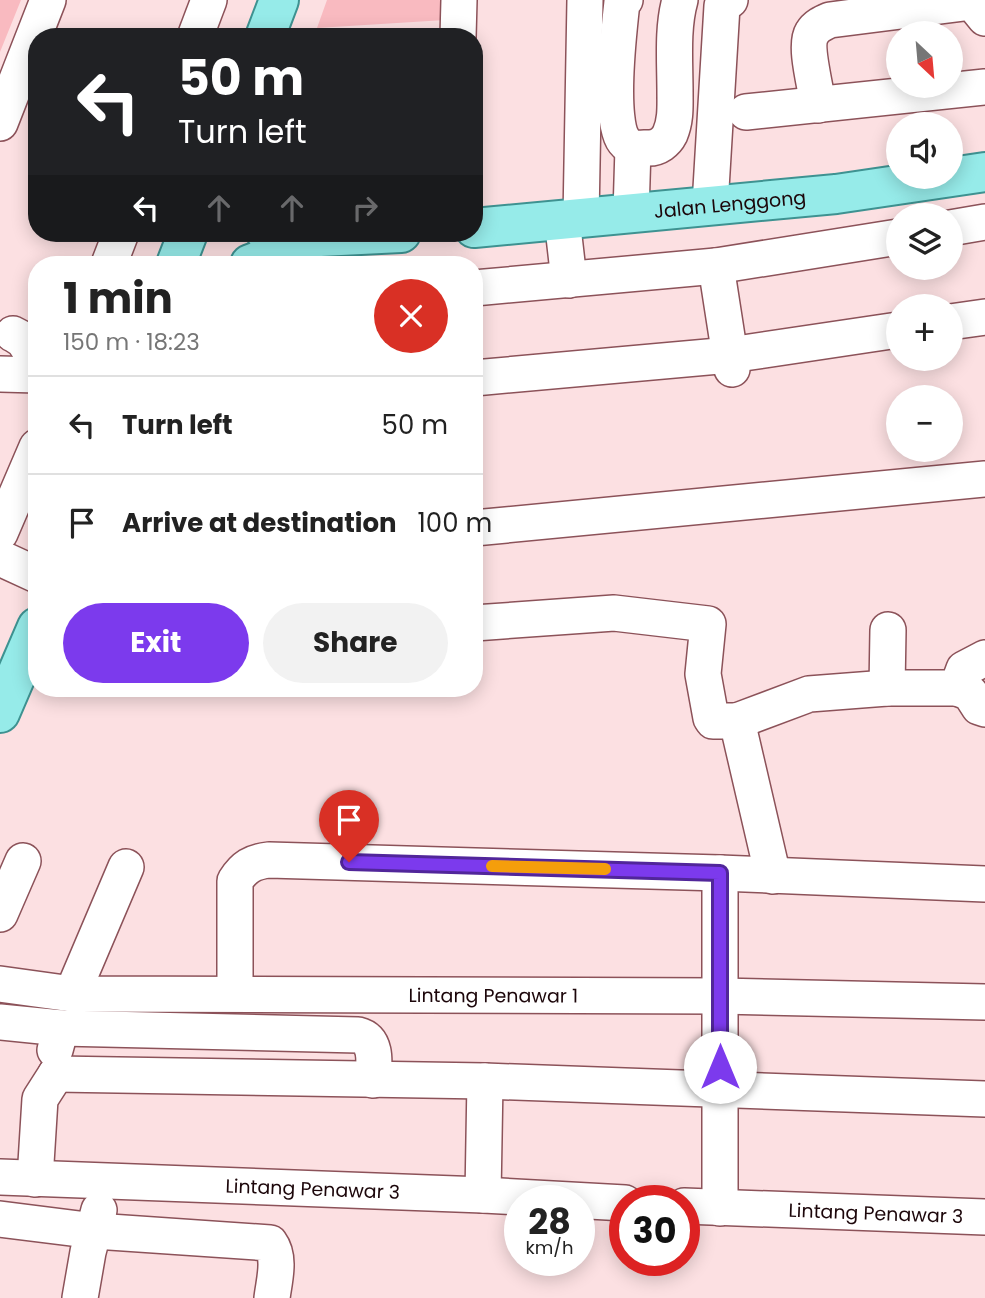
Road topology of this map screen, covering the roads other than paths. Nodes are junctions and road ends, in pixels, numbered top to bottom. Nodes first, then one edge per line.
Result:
1 (48, 0) edge
2 (209, 0) edge
3 (279, 0) edge
4 (292, 0) edge
5 (459, 0) edge
6 (585, 0) edge
7 (730, 0) edge
8 (623, 1) edge
9 (678, 3) edge
10 (985, 18) edge
11 (37, 28) edge
12 (198, 28) edge
13 (268, 28) edge
14 (281, 28) edge
15 (458, 28) edge
16 (28, 51) edge
17 (985, 87) edge
18 (818, 105) junction
19 (746, 112) dead end
20 (0, 123) edge
21 (644, 148) junction
22 (985, 172) edge
23 (710, 205) junction
24 (642, 212) junction
25 (571, 218) junction
26 (985, 222) edge
27 (963, 226) edge
28 (483, 227) edge
29 (886, 239) edge
30 (312, 242) edge
31 (272, 256) edge
32 (716, 266) junction
33 (569, 280) junction
34 (483, 287) edge
35 (985, 317) edge
36 (963, 320) edge
37 (886, 332) edge
38 (13, 334) dead end
39 (28, 347) edge
40 (731, 362) junction
41 (0, 374) edge
42 (28, 374) edge
43 (483, 378) edge
44 (28, 468) edge
45 (985, 479) edge
46 (483, 527) edge
47 (0, 533) edge
48 (0, 558) edge
49 (28, 571) edge
50 (483, 622) edge
51 (888, 630) dead end
52 (28, 656) edge
53 (985, 658) edge
54 (887, 688) junction
55 (957, 688) junction
56 (985, 709) edge
57 (0, 713) edge
58 (737, 721) junction
59 (23, 861) dead end
60 (126, 867) dead end
61 (720, 873) junction
62 (773, 876) junction
63 (985, 884) edge
64 (0, 914) edge
65 (0, 984) edge
66 (235, 993) junction
67 (72, 994) junction
68 (720, 996) junction
69 (985, 1002) edge
70 (0, 1022) edge
71 (61, 1028) junction
72 (56, 1074) junction
73 (373, 1080) junction
74 (485, 1081) junction
75 (720, 1091) junction
76 (985, 1099) edge
77 (0, 1178) edge
78 (35, 1179) junction
79 (100, 1182) junction
80 (483, 1195) junction
81 (609, 1202) edge
82 (700, 1207) edge
83 (720, 1208) junction
84 (985, 1217) edge
85 (0, 1219) edge
86 (95, 1231) junction
87 (80, 1298) edge
88 (272, 1298) edge

1 - 11 street
2 - 12 street
3 - 13 main road
4 - 14 main road
5 - 15 street
6 - 25 street
7 - 23 street
8 - 21 street
9 - 21 street
10 - 18 street
16 - 20 street
17 - 18 street
18 - 19 street
21 - 24 street
22 - 23 main road, Jalan Lenggong
23 - 24 main road, Jalan Lenggong
24 - 25 main road, Jalan Lenggong
25 - 28 main road, Jalan Lenggong
25 - 33 street
26 - 27 street
29 - 32 street
30 - 31 main road
32 - 33 street
32 - 40 street
33 - 34 street
35 - 36 street
37 - 40 street
38 - 39 street
40 - 43 street
41 - 42 street
44 - 47 street
45 - 46 street
48 - 49 street
50 - 58 street
51 - 54 street
52 - 57 main road
53 - 55 street
54 - 55 street
54 - 58 street
55 - 56 street
58 - 62 street
59 - 64 street
60 - 67 street
61 - 62 street
61 - 66 street
61 - 68 street
62 - 63 street
65 - 67 street, Lintang Penawar 1
66 - 67 street, Lintang Penawar 1
66 - 68 street, Lintang Penawar 1
68 - 69 street, Lintang Penawar 1
68 - 75 street
70 - 71 street
71 - 72 street
71 - 73 street
72 - 73 street
72 - 78 street
73 - 74 street
74 - 75 street
74 - 80 street
75 - 76 street
75 - 83 street
77 - 78 street, Lintang Penawar 3
78 - 79 street, Lintang Penawar 3
79 - 80 street, Lintang Penawar 3
79 - 86 street
80 - 81 street, Lintang Penawar 3
82 - 83 street, Lintang Penawar 3
83 - 84 street, Lintang Penawar 3
85 - 86 street
86 - 87 street
86 - 88 street

